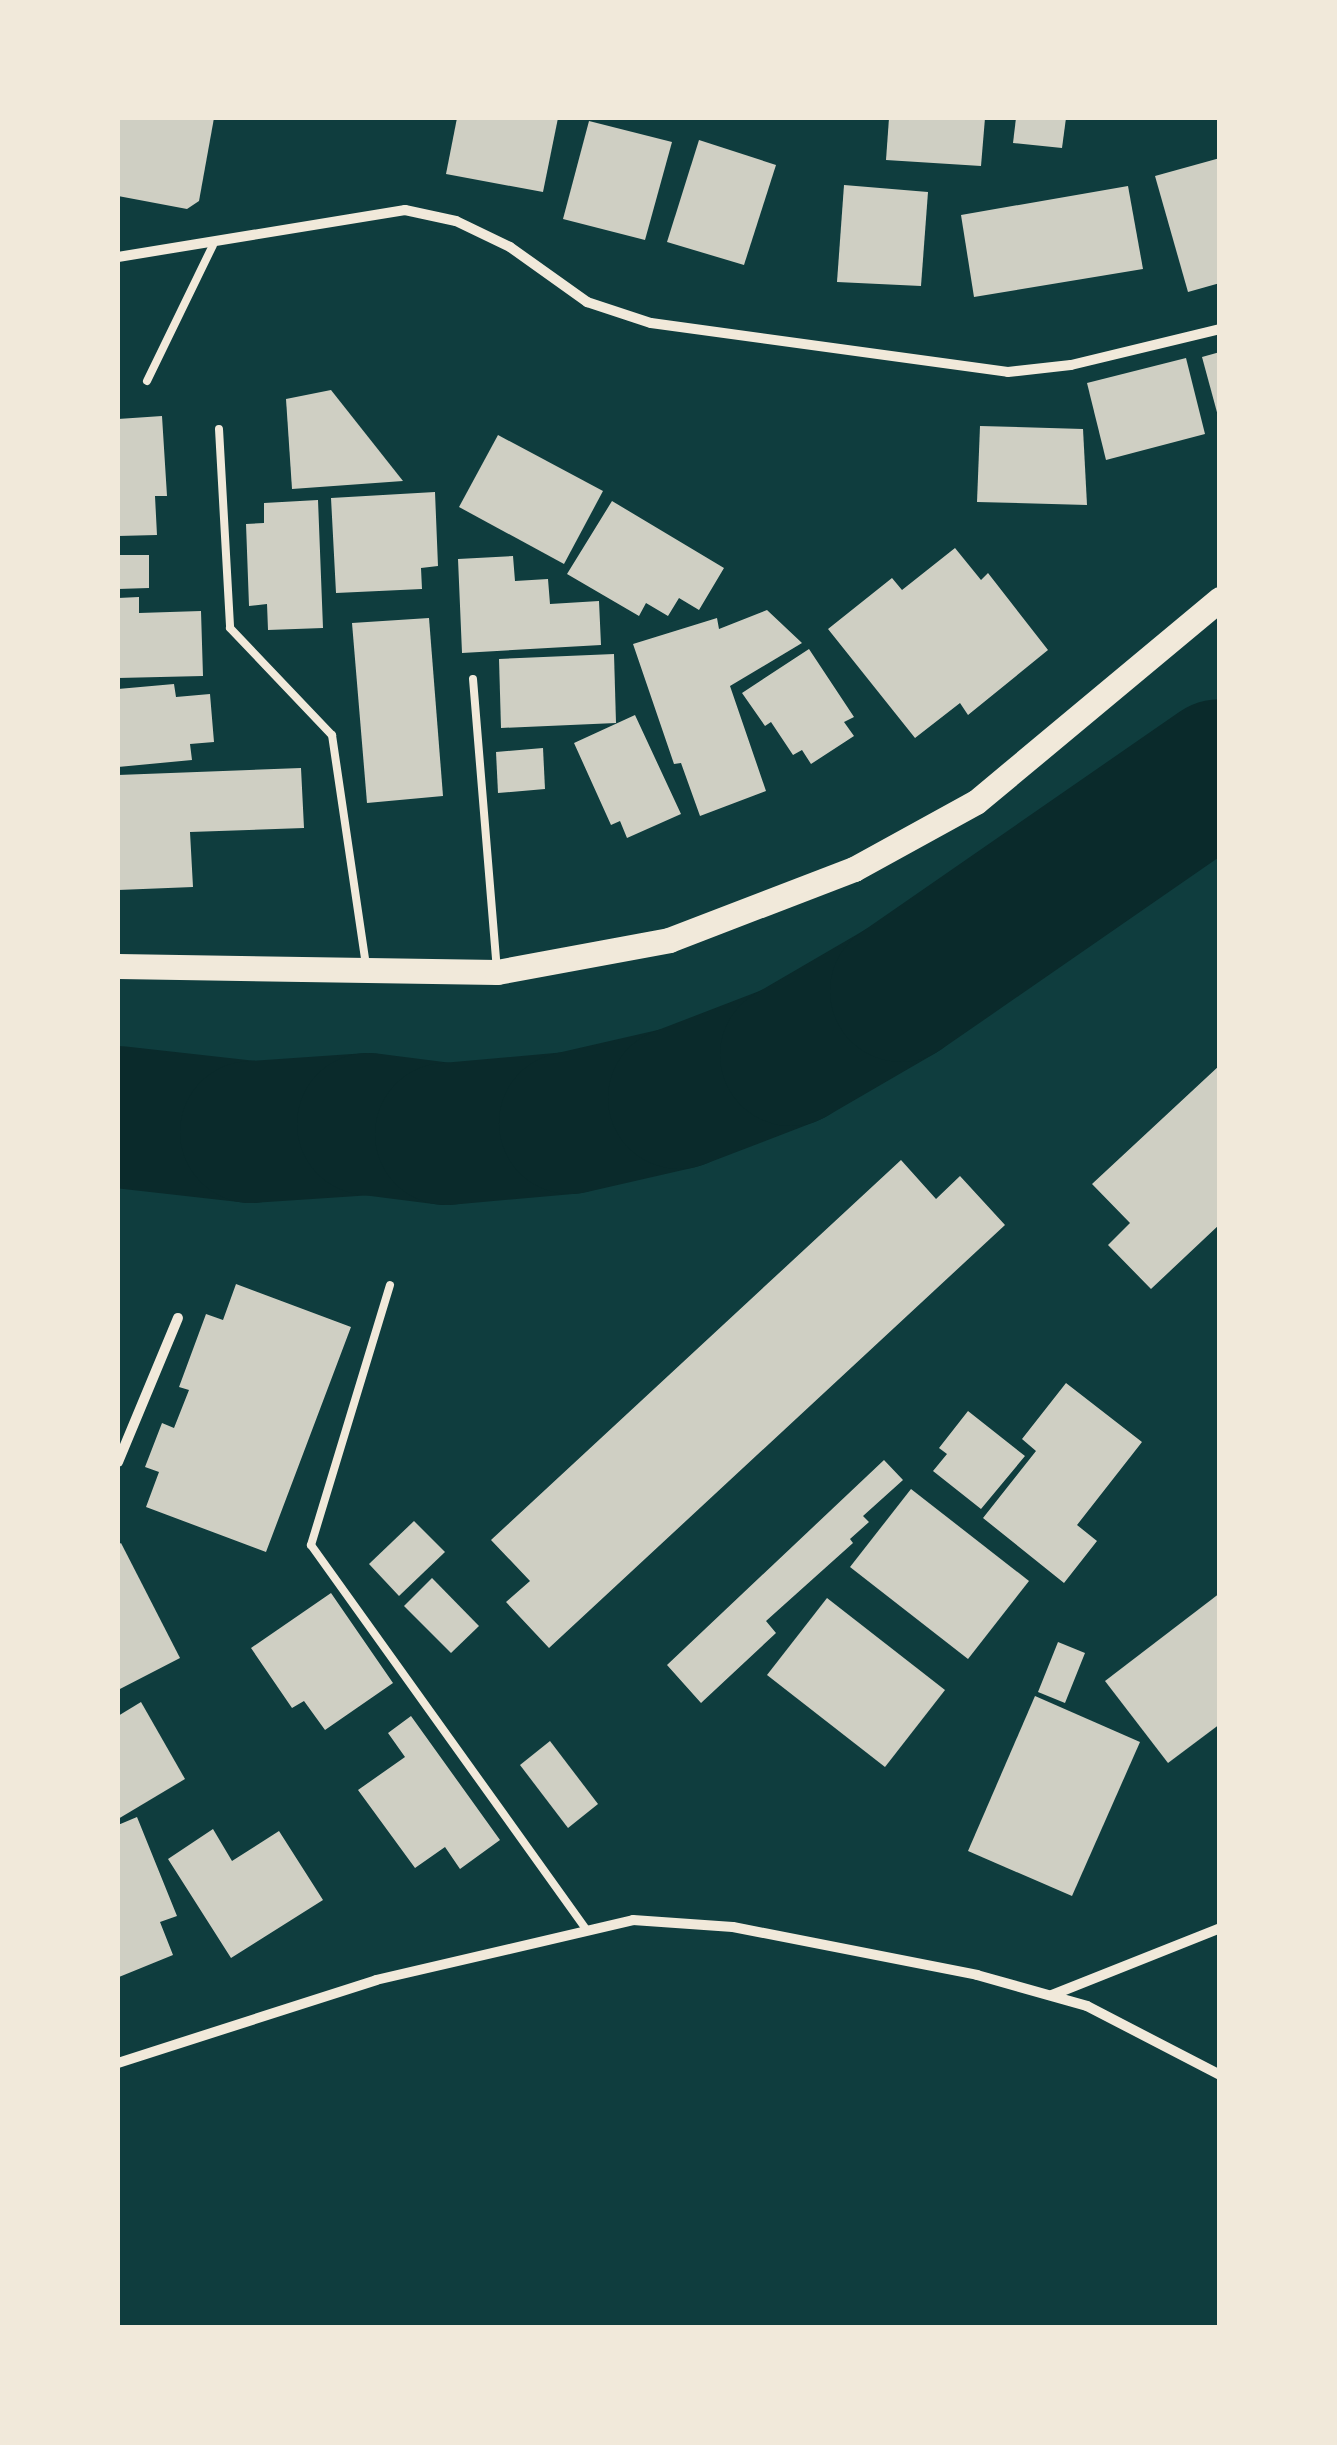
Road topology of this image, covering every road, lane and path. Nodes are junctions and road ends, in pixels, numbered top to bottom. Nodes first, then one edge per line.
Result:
1 (214, 245) junction
2 (118, 257) edge
3 (1220, 329) edge
4 (147, 381) dead end
5 (219, 429) dead end
6 (1220, 599) edge
7 (472, 679) dead end
8 (118, 966) edge
9 (497, 972) junction
10 (367, 974) junction
11 (390, 1285) dead end
12 (178, 1318) dead end
13 (118, 1462) edge
14 (585, 1928) junction
15 (1220, 1928) edge
16 (1051, 1995) junction
17 (118, 2063) edge
18 (1220, 2075) edge

1 - 2 street
1 - 3 street
1 - 4 lane
5 - 10 lane
6 - 9 main road
7 - 9 lane
8 - 10 main road
9 - 10 main road
11 - 14 lane
12 - 13 street
14 - 16 street
14 - 17 street
15 - 16 street
16 - 18 street

